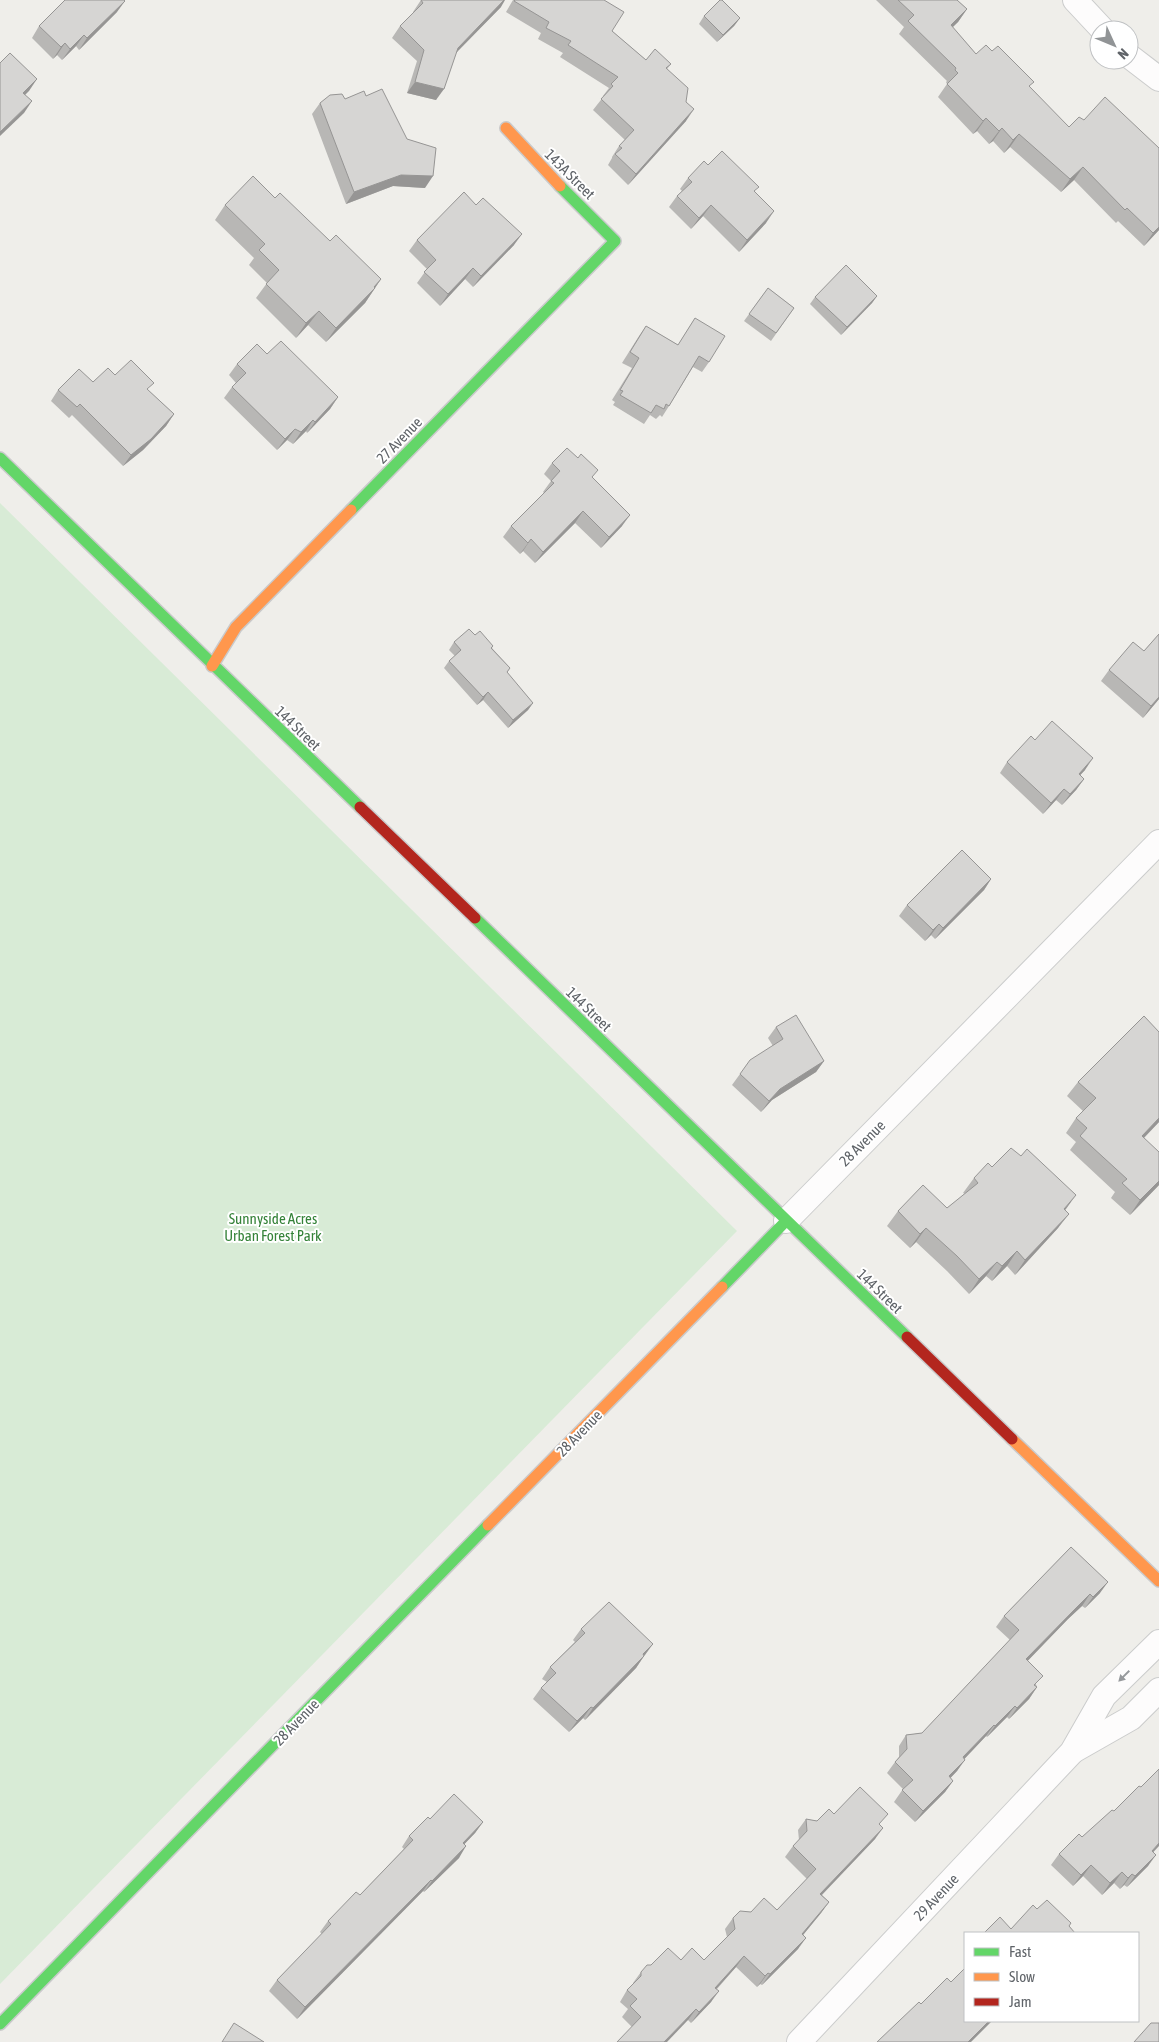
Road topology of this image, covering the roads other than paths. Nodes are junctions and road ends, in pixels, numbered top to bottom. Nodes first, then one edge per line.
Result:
1 (1075, 0) edge
2 (1094, 20) edge
3 (1139, 64) edge
4 (1159, 79) edge
5 (506, 128) dead end
6 (615, 241) joint
7 (0, 458) edge
8 (212, 666) junction
9 (1159, 842) edge
10 (786, 1221) junction
11 (1159, 1581) edge
12 (1159, 1642) edge
13 (1159, 1690) edge
14 (1072, 1752) junction
15 (0, 2024) edge
16 (799, 2042) edge

1 - 2 street
3 - 4 street
5 - 6 street, 143A Street
6 - 8 street, 27 Avenue
7 - 8 street, 144 Street
8 - 10 street, 144 Street
9 - 10 street, 28 Avenue
10 - 11 street, 144 Street
10 - 15 street, 28 Avenue
12 -> 14 street, 29 Avenue
13 - 14 street, 29 Avenue
14 - 16 street, 29 Avenue

